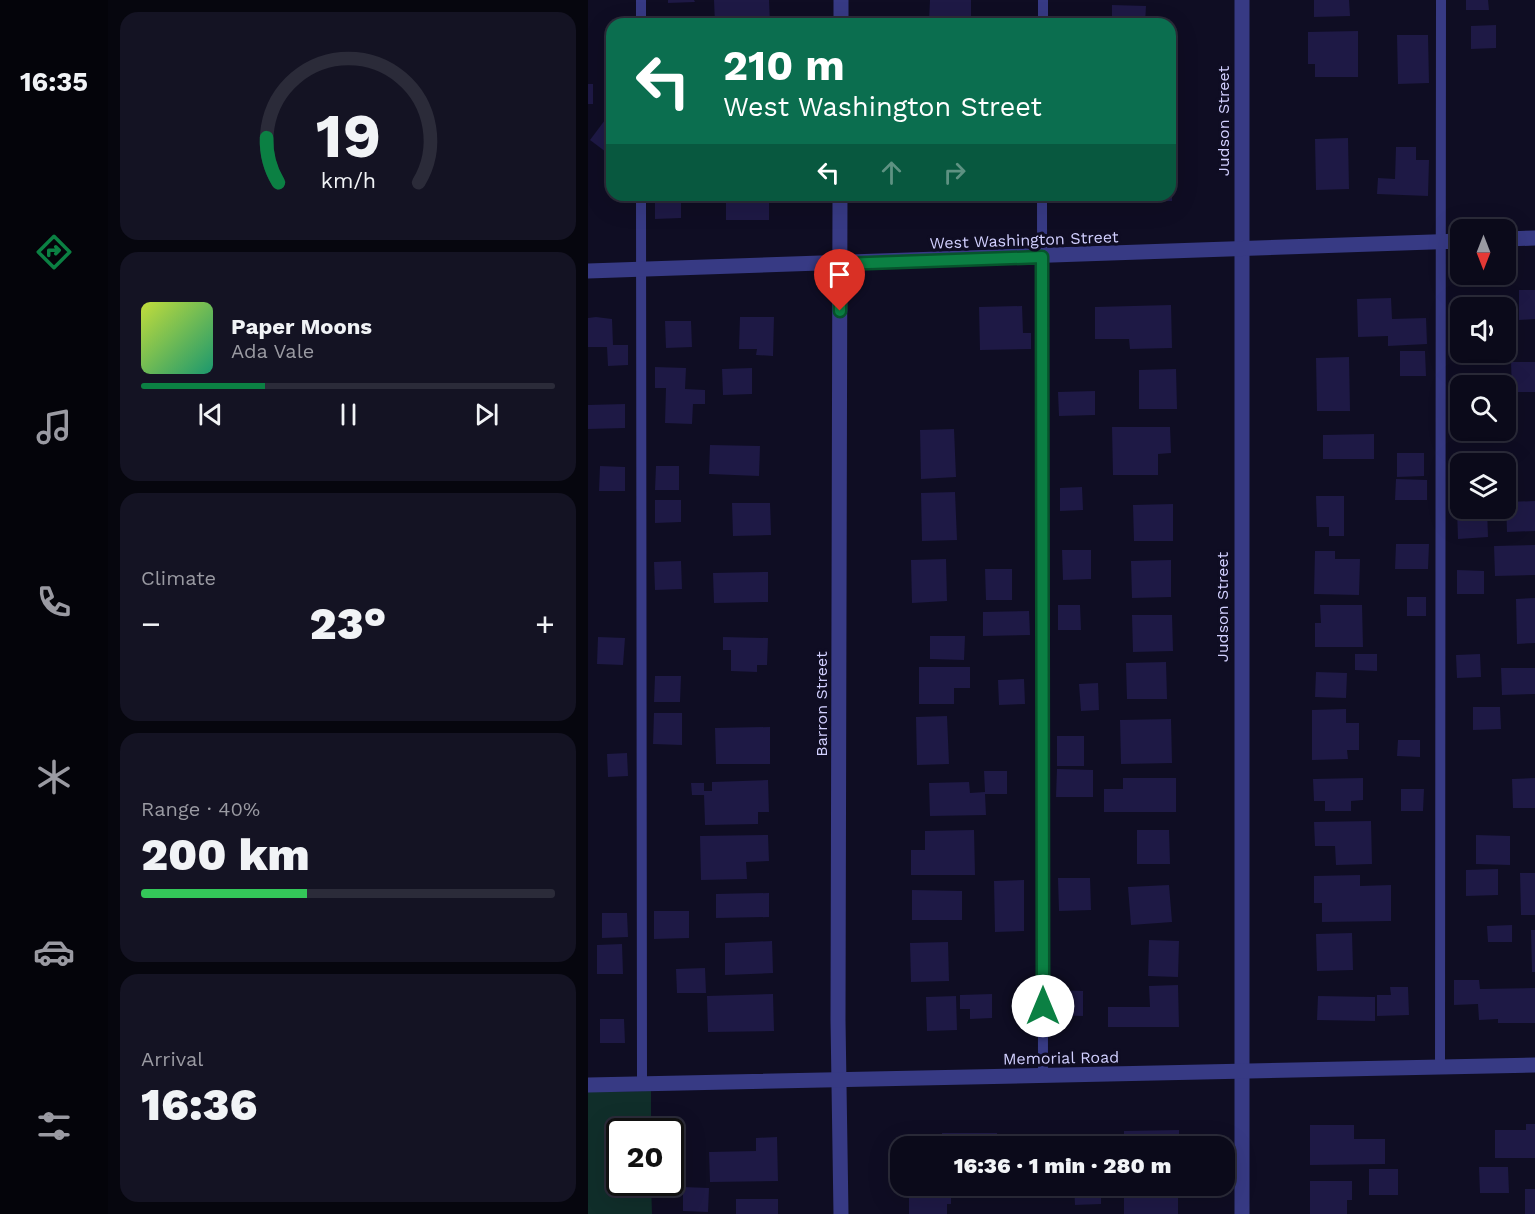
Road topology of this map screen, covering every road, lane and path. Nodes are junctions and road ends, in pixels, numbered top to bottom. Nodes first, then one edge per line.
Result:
1 (641, 0) edge
2 (841, 0) edge
3 (1043, 0) edge
4 (1242, 0) edge
5 (1441, 0) edge
6 (641, 18) edge
7 (841, 18) edge
8 (1043, 18) edge
9 (641, 201) edge
10 (840, 201) edge
11 (1042, 201) edge
12 (1535, 238) edge
13 (1516, 239) edge
14 (1441, 242) junction
15 (1450, 242) edge
16 (1240, 250) junction
17 (1042, 257) junction
18 (840, 264) junction
19 (640, 269) junction
20 (588, 271) edge
21 (1535, 1065) edge
22 (1440, 1068) junction
23 (1242, 1072) junction
24 (1043, 1076) junction
25 (840, 1080) junction
26 (642, 1084) junction
27 (588, 1085) edge
28 (841, 1214) edge
29 (1242, 1214) edge

1 - 6 lane
2 - 7 street
3 - 8 lane
4 - 16 street, Judson Street
5 - 14 lane
9 - 19 lane
10 - 18 street, Barron Street
11 - 17 lane
12 - 13 street
14 - 15 street, West Washington Street
14 - 16 street, West Washington Street
14 - 22 lane
16 - 17 street, West Washington Street
16 - 23 street, Judson Street
17 - 18 street, West Washington Street
17 - 24 lane
18 - 19 street, West Washington Street
18 - 25 street, Barron Street
19 - 20 street, West Washington Street
19 - 26 lane
21 - 22 street, Memorial Road
22 - 23 street, Memorial Road
23 - 24 street, Memorial Road
23 - 29 street, Judson Street
24 - 25 street, Memorial Road
25 - 26 street, Memorial Road
25 - 28 street, Barron Street
26 - 27 street, Memorial Road

